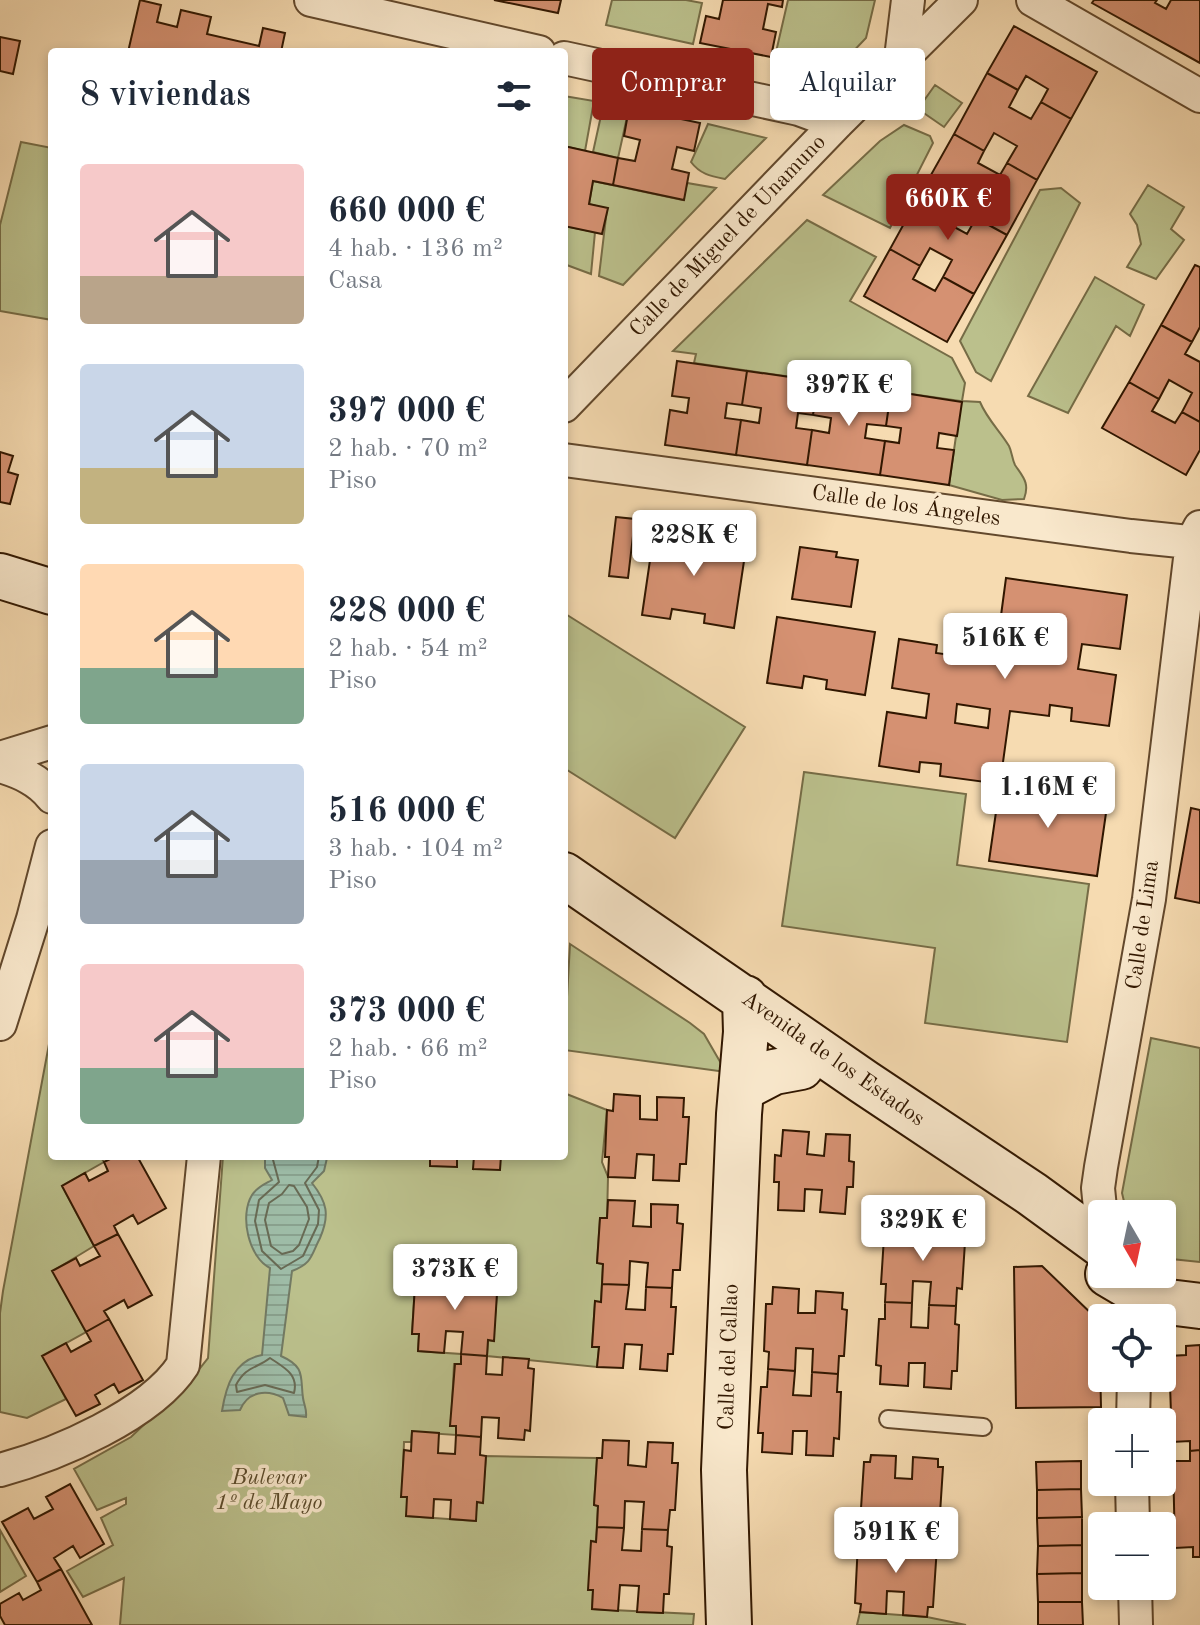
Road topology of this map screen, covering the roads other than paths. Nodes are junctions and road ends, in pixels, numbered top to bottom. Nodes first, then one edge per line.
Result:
1 (311, 0) edge
2 (908, 0) edge
3 (961, 0) edge
4 (1033, 0) edge
5 (521, 48) edge
6 (902, 48) edge
7 (911, 48) edge
8 (568, 59) edge
9 (1200, 96) edge
10 (840, 120) edge
11 (837, 123) junction
12 (568, 402) edge
13 (568, 461) edge
14 (1197, 537) edge
15 (0, 552) edge
16 (48, 565) edge
17 (0, 576) edge
18 (48, 591) edge
19 (48, 743) edge
20 (0, 758) edge
21 (0, 766) edge
22 (48, 792) edge
23 (48, 868) edge
24 (568, 878) edge
25 (568, 908) edge
26 (746, 1015) junction
27 (0, 1024) edge
28 (801, 1067) junction
29 (743, 1088) junction
30 (204, 1160) edge
31 (1082, 1233) edge
32 (1200, 1283) edge
33 (1176, 1284) edge
34 (1135, 1288) edge
35 (1200, 1306) edge
36 (888, 1419) dead end
37 (983, 1427) dead end
38 (0, 1470) edge
39 (1135, 1600) edge
40 (729, 1625) edge
41 (1136, 1625) edge

1 - 5 street
2 - 6 street
3 - 7 street, Calle de Miguel de Unamuno
4 - 9 street
8 - 11 street
10 - 11 street, Calle de Miguel de Unamuno
11 - 12 street, Calle de Miguel de Unamuno
13 - 14 street, Calle de los Ángeles
14 - 31 street, Calle de Lima
15 - 16 street
17 - 18 street
19 - 20 street
21 - 22 street
23 - 27 street
24 - 26 street, Avenida de los Estados
25 - 26 street, Avenida de los Estados
26 - 28 street, Avenida de los Estados
26 - 29 street, Calle del Callao
26 - 31 street, Avenida de los Estados
28 - 29 street
28 - 31 street, Avenida de los Estados
29 - 40 street, Calle del Callao
30 - 38 street
32 - 33 street
34 - 35 street
36 - 37 lane
39 - 41 street

